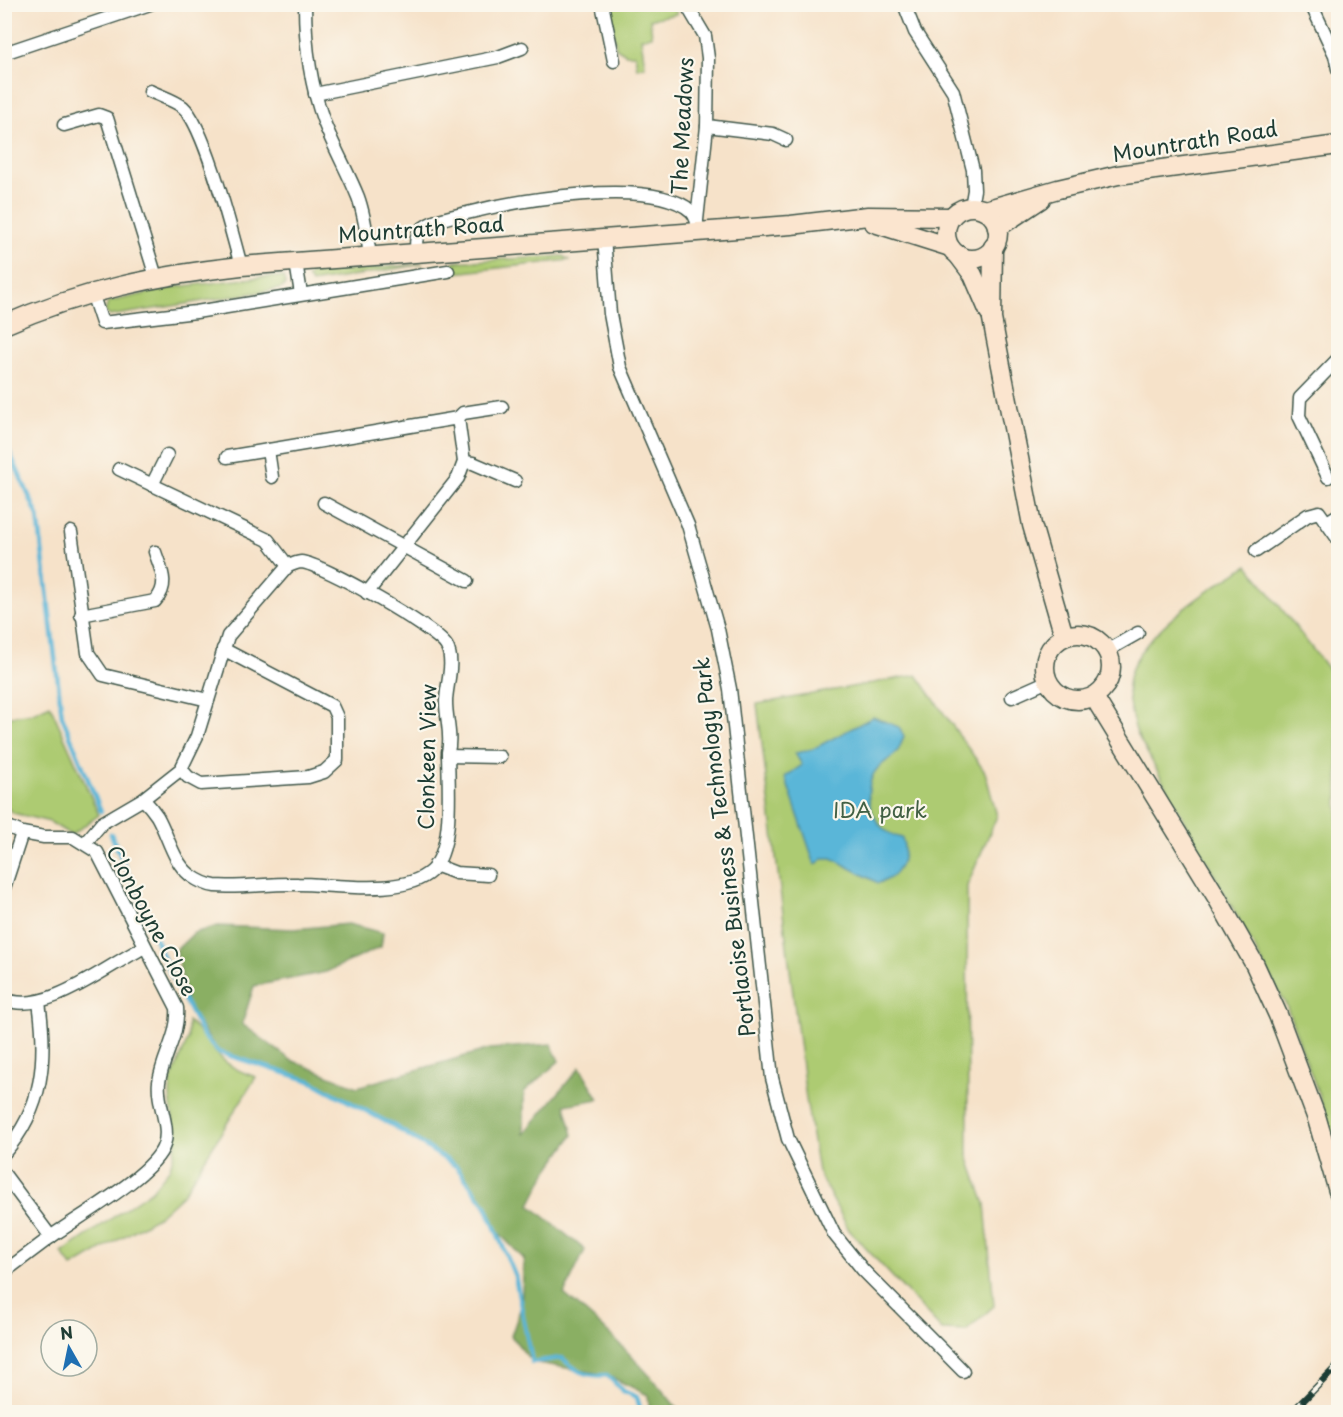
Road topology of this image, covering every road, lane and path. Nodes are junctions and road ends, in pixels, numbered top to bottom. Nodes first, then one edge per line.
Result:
1 (150, 4) edge
2 (306, 4) edge
3 (602, 4) edge
4 (686, 4) edge
5 (904, 4) edge
6 (1311, 4) edge
7 (522, 48) dead end
8 (4, 53) edge
9 (614, 61) dead end
10 (1338, 69) edge
11 (150, 91) dead end
12 (315, 94) junction
13 (64, 125) dead end
14 (707, 126) junction
15 (786, 140) dead end
16 (1338, 145) edge
17 (1058, 189) junction
18 (978, 208) junction
19 (950, 217) junction
20 (848, 219) junction
21 (698, 226) junction
22 (997, 228) junction
23 (604, 238) junction
24 (993, 247) junction
25 (954, 251) junction
26 (417, 253) junction
27 (370, 256) junction
28 (296, 262) junction
29 (241, 266) junction
30 (448, 271) dead end
31 (156, 277) junction
32 (92, 293) junction
33 (301, 294) junction
34 (992, 319) junction
35 (4, 325) edge
36 (1338, 359) edge
37 (502, 407) dead end
38 (458, 418) junction
39 (268, 450) junction
40 (167, 455) dead end
41 (227, 457) dead end
42 (464, 462) junction
43 (119, 469) dead end
44 (272, 477) dead end
45 (1328, 477) dead end
46 (515, 481) dead end
47 (152, 485) junction
48 (324, 503) dead end
49 (1338, 515) edge
50 (1327, 522) junction
51 (71, 532) dead end
52 (1338, 539) edge
53 (405, 545) junction
54 (1256, 551) dead end
55 (155, 552) dead end
56 (288, 566) junction
57 (467, 581) dead end
58 (368, 593) junction
59 (81, 615) junction
60 (1138, 633) dead end
61 (1064, 636) junction
62 (223, 649) junction
63 (1108, 650) junction
64 (1048, 681) junction
65 (1012, 697) dead end
66 (1094, 697) junction
67 (208, 700) junction
68 (448, 756) junction
69 (500, 757) dead end
70 (181, 769) junction
71 (143, 799) junction
72 (4, 825) edge
73 (22, 833) junction
74 (85, 843) junction
75 (435, 865) junction
76 (488, 875) dead end
77 (4, 888) edge
78 (145, 947) junction
79 (4, 999) edge
80 (39, 1002) junction
81 (4, 1153) edge
82 (4, 1174) edge
83 (1338, 1191) edge
84 (51, 1237) junction
85 (4, 1272) edge
86 (963, 1371) dead end

1 - 8 street
2 - 12 street
3 - 9 street
4 - 14 street, The Meadows
5 - 18 street
6 - 10 street
7 - 12 street
11 - 29 street
12 - 27 street
13 - 31 street
14 - 15 street
14 - 21 street, The Meadows
16 - 17 main road, Mountrath Road
17 - 18 main road, Mountrath Road
17 - 22 main road, Mountrath Road
18 - 19 main road
18 - 22 main road
19 - 20 main road, Mountrath Road
19 - 25 main road
20 - 21 main road, Mountrath Road
20 - 25 main road, Mountrath Road
21 - 23 main road, Mountrath Road
21 - 26 street
22 - 24 main road
23 - 26 main road, Mountrath Road
23 - 86 street, Portlaoise Business & Technology Park
24 - 25 main road
24 - 34 main road
25 - 34 main road
26 - 27 main road, Mountrath Road
27 - 28 main road, Mountrath Road
28 - 29 main road, Mountrath Road
28 - 33 street
29 - 31 main road, Mountrath Road
30 - 33 street
31 - 32 main road, Mountrath Road
32 - 33 street
32 - 35 main road, Mountrath Road
34 - 61 main road
36 - 45 street
37 - 38 street
38 - 39 street
38 - 42 street
39 - 41 street
39 - 44 street
40 - 47 street
42 - 46 street
42 - 53 street
43 - 47 street
47 - 56 street
48 - 53 street
49 - 50 street
50 - 52 street
50 - 54 street
51 - 59 street
53 - 57 street
53 - 58 street
55 - 59 street
56 - 58 street, Clonkeen View
56 - 62 street
58 - 68 street, Clonkeen View
59 - 67 street
60 - 63 street
61 - 63 main road
61 - 64 main road
62 - 67 street
62 - 70 street
63 - 66 main road
64 - 65 street
64 - 66 main road
66 - 83 main road
67 - 70 street
68 - 69 street
68 - 75 street, Clonkeen View
70 - 71 street
71 - 74 street
71 - 75 street
72 - 73 street, Clonboyne Close
73 - 74 street, Clonboyne Close
73 - 77 street
74 - 78 street, Clonboyne Close
75 - 76 street
78 - 80 street
78 - 84 street, Clonboyne Close
79 - 80 street
80 - 81 street
82 - 84 street
84 - 85 street, Clonboyne Close

